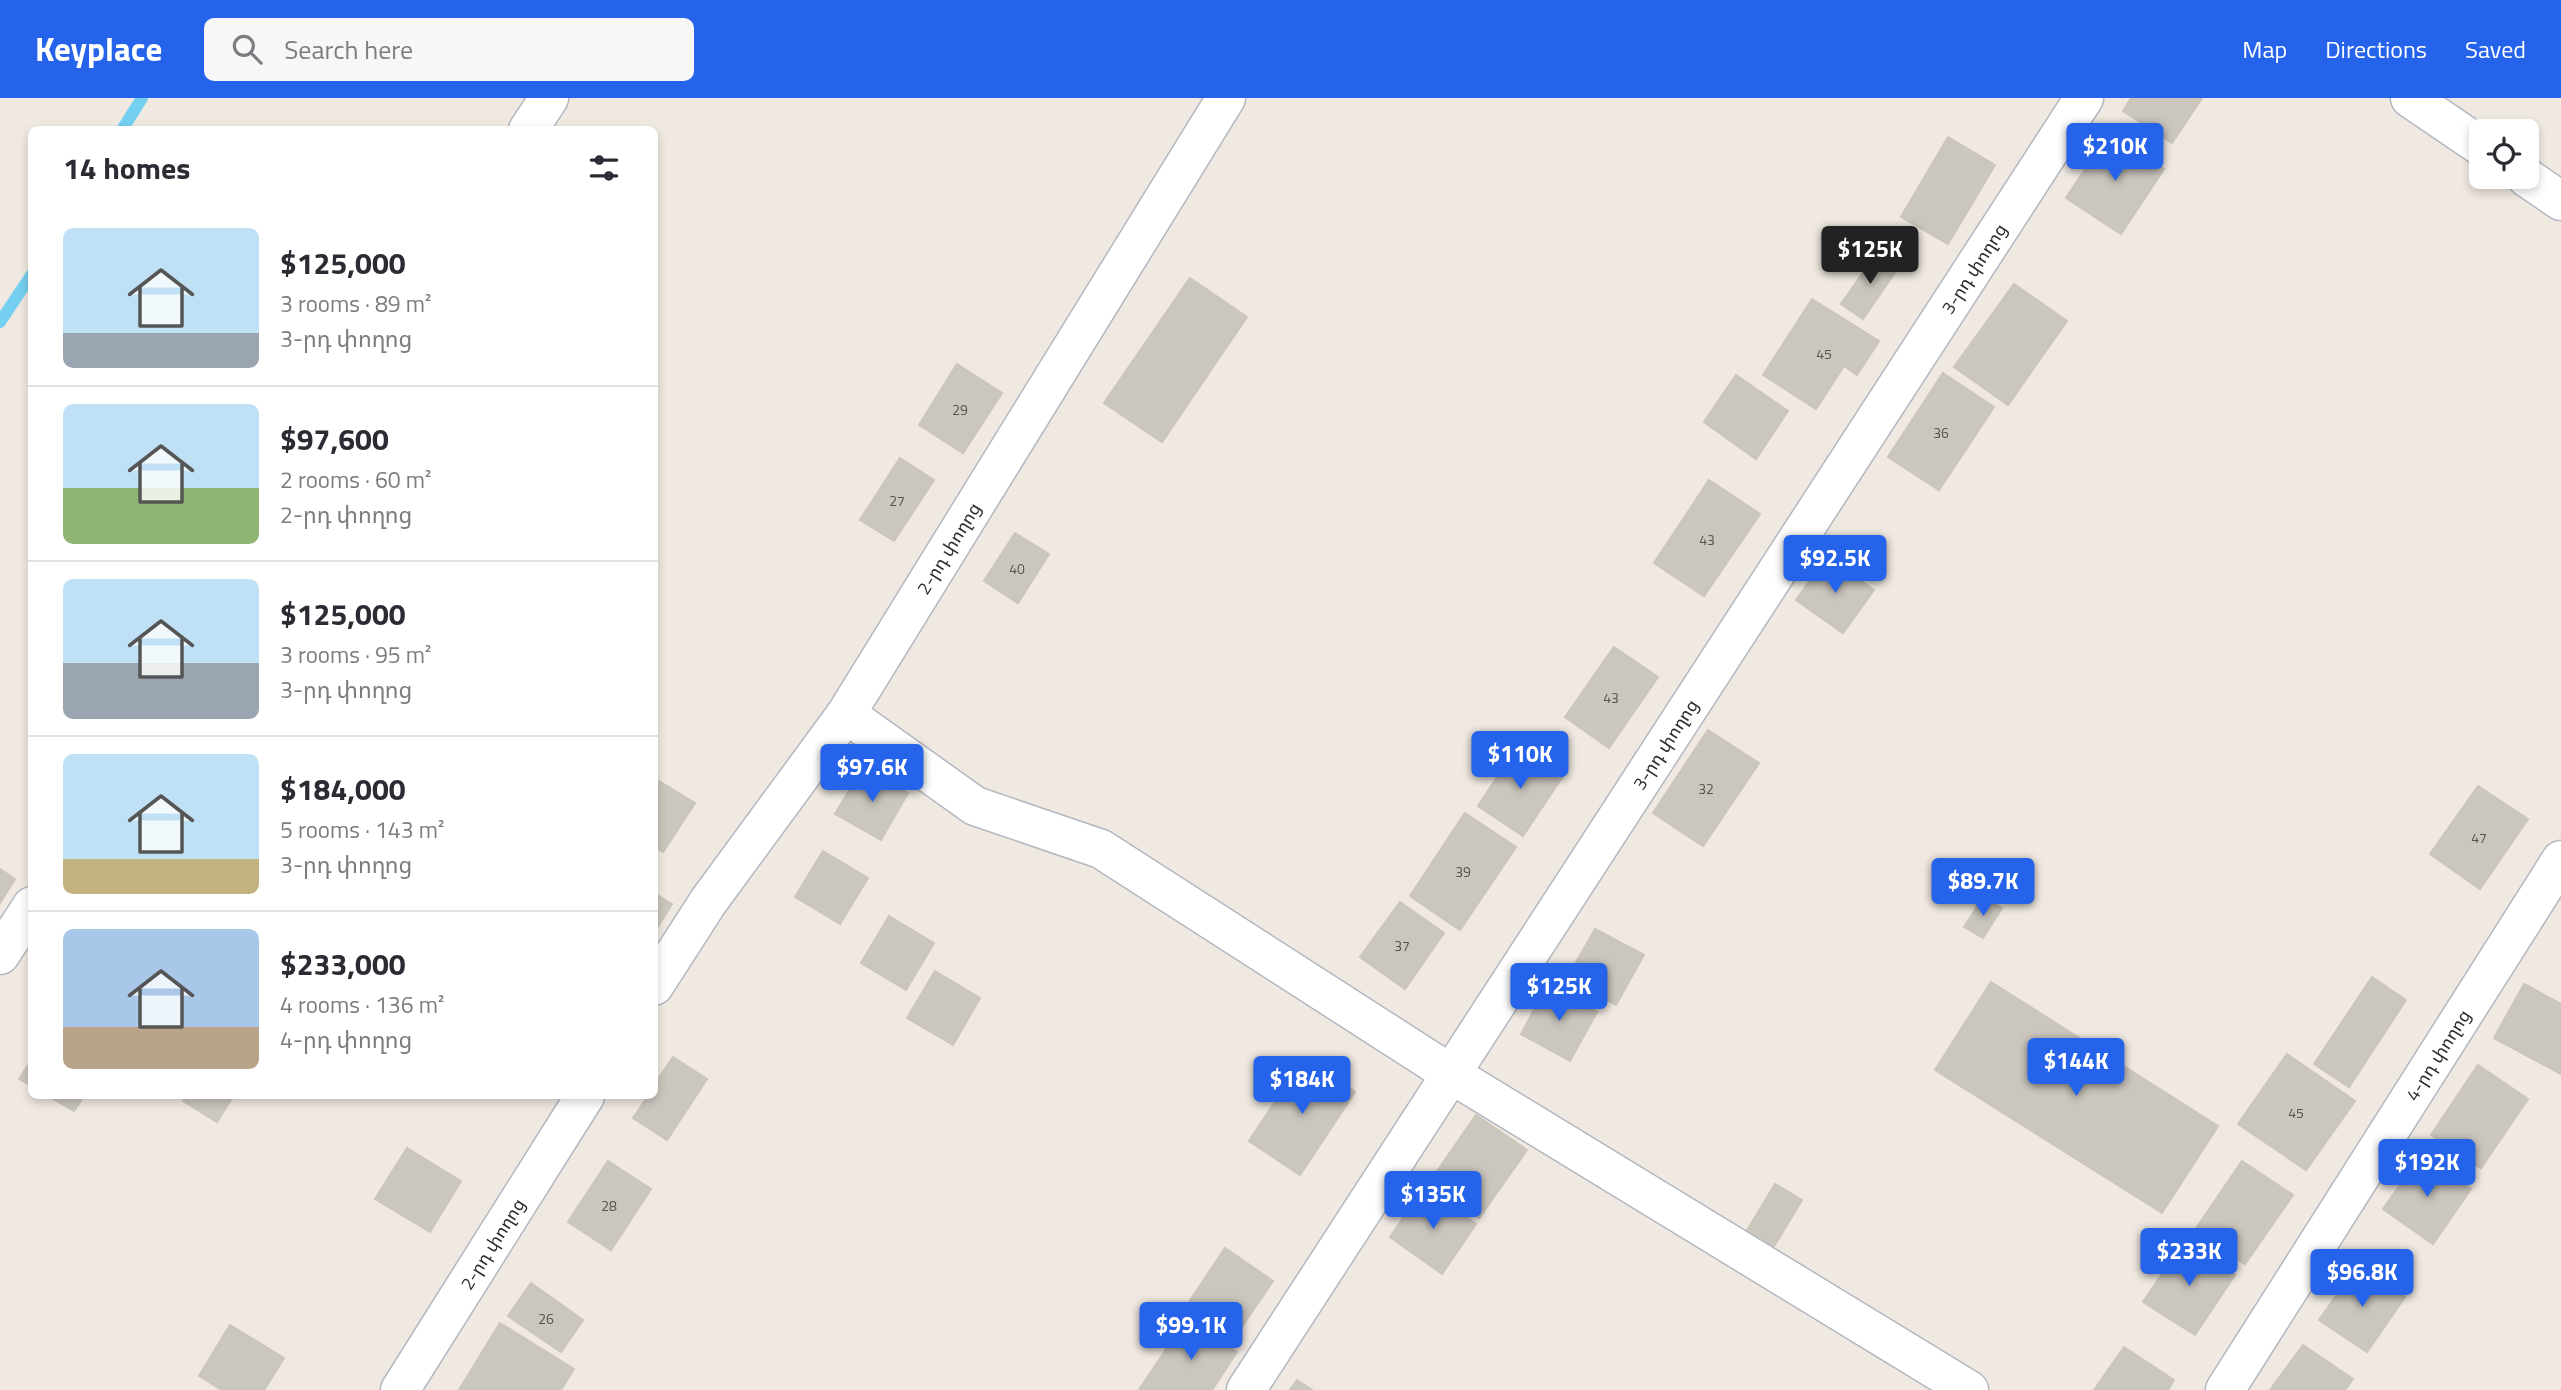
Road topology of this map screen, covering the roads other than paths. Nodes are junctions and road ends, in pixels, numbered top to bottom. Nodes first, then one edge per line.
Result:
1 (549, 98) edge
2 (1226, 98) edge
3 (2084, 98) edge
4 (2410, 98) edge
5 (531, 126) edge
6 (2469, 138) edge
7 (2539, 186) edge
8 (2561, 201) edge
9 (846, 714) junction
10 (2561, 860) edge
11 (28, 911) edge
12 (0, 955) edge
13 (658, 980) edge
14 (1451, 1074) junction
15 (583, 1099) edge
16 (400, 1390) edge
17 (1246, 1390) edge
18 (1969, 1390) edge
19 (2225, 1390) edge

1 - 5 street
2 - 9 street, 2-րդ փողոց
3 - 14 street, 3-րդ փողոց
4 - 6 street
7 - 8 street
9 - 13 street, 2-րդ փողոց
9 - 14 street
10 - 19 street, 4-րդ փողոց
11 - 12 street
14 - 17 street, 3-րդ փողոց
14 - 18 street
15 - 16 street, 2-րդ փողոց

